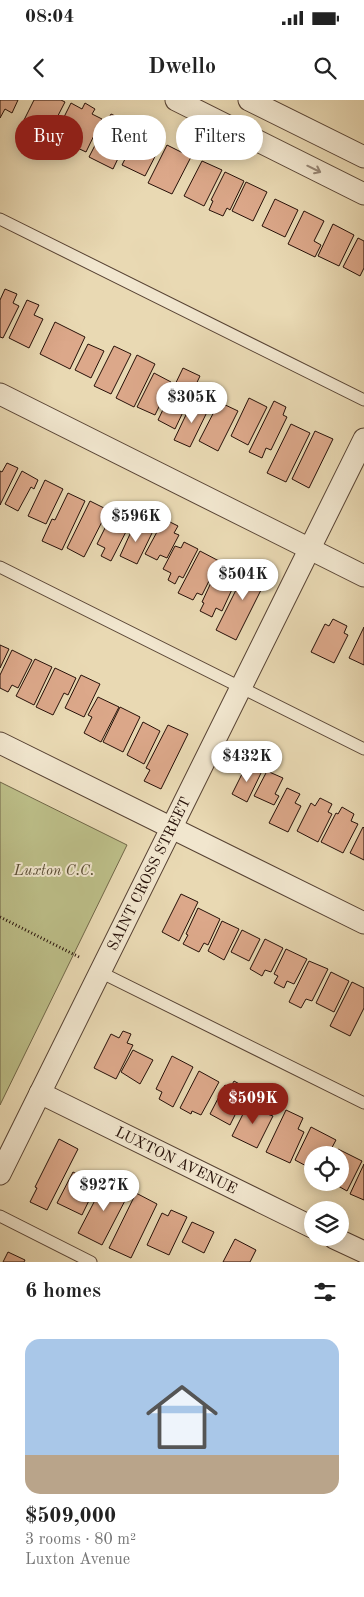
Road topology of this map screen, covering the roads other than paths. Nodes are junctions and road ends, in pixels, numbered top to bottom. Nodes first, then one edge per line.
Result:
1 (176, 100) edge
2 (248, 100) edge
3 (364, 157) edge
4 (364, 194) edge
5 (0, 219) edge
6 (0, 394) edge
7 (364, 400) edge
8 (364, 439) edge
9 (310, 548) junction
10 (0, 567) edge
11 (364, 576) edge
12 (241, 687) junction
13 (0, 743) edge
14 (364, 749) edge
15 (172, 828) junction
16 (364, 923) edge
17 (100, 972) junction
18 (40, 1093) junction
19 (364, 1103) edge
20 (0, 1174) edge
21 (0, 1216) edge
22 (304, 1223) edge
23 (349, 1245) edge
24 (364, 1252) edge
25 (91, 1262) edge

1 -> 4 street
2 - 3 street
5 - 7 lane
6 - 9 street
8 - 9 street, SAINT CROSS STREET
9 - 11 street
9 - 12 street, SAINT CROSS STREET
10 - 12 lane
12 - 14 lane
12 - 15 street, SAINT CROSS STREET
13 - 15 street
15 - 16 street
15 - 17 street, SAINT CROSS STREET
17 - 18 street, SAINT CROSS STREET
17 - 19 lane
18 - 20 street, SAINT CROSS STREET
18 - 22 street, LUXTON AVENUE
21 - 25 lane
23 - 24 street

